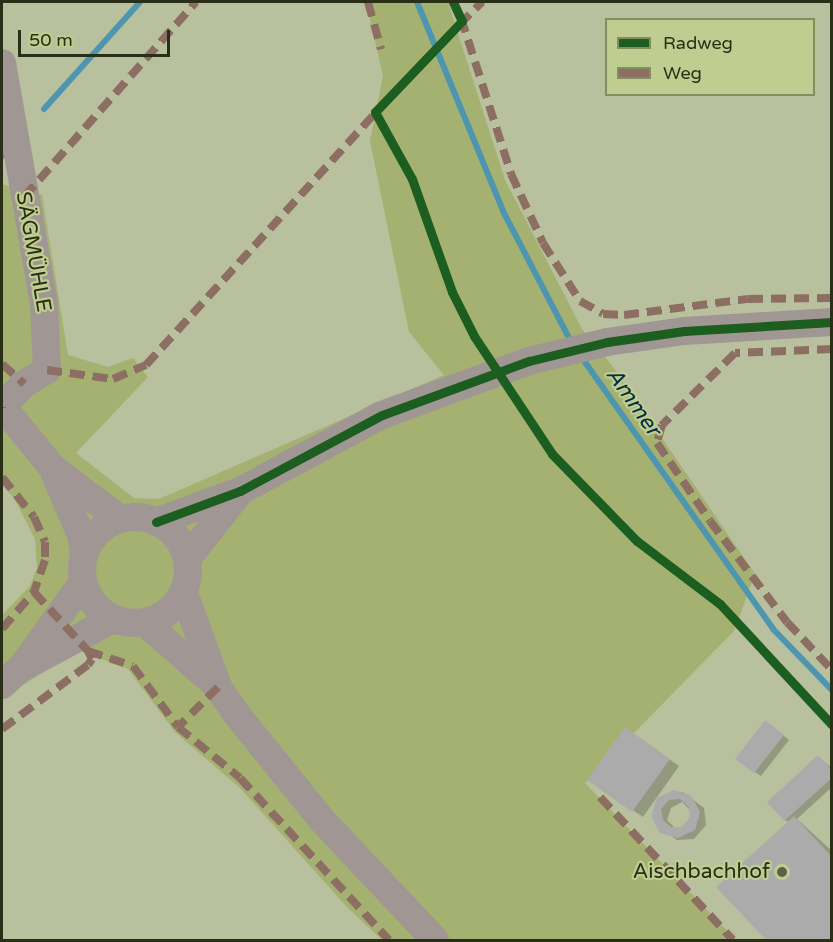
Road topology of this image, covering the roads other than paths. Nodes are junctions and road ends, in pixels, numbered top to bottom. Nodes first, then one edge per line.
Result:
1 (2, 63) edge
2 (831, 322) edge
3 (2, 406) edge
4 (52, 467) junction
5 (240, 491) junction
6 (120, 519) junction
7 (156, 522) junction
8 (187, 559) junction
9 (83, 568) junction
10 (184, 593) junction
11 (113, 619) junction
12 (146, 623) junction
13 (11, 677) edge
14 (218, 687) junction
15 (435, 940) edge

1 - 3 street, SÄGMÜHLE
2 - 5 street
3 - 4 street
4 - 6 street
4 - 9 street
5 - 7 street
5 - 8 street
6 - 7 street
6 - 9 street
7 - 8 street
8 - 10 street
9 - 11 street
9 - 13 street
10 - 12 street
10 - 14 street
11 - 12 street
11 - 13 street
12 - 14 street
14 - 15 street

